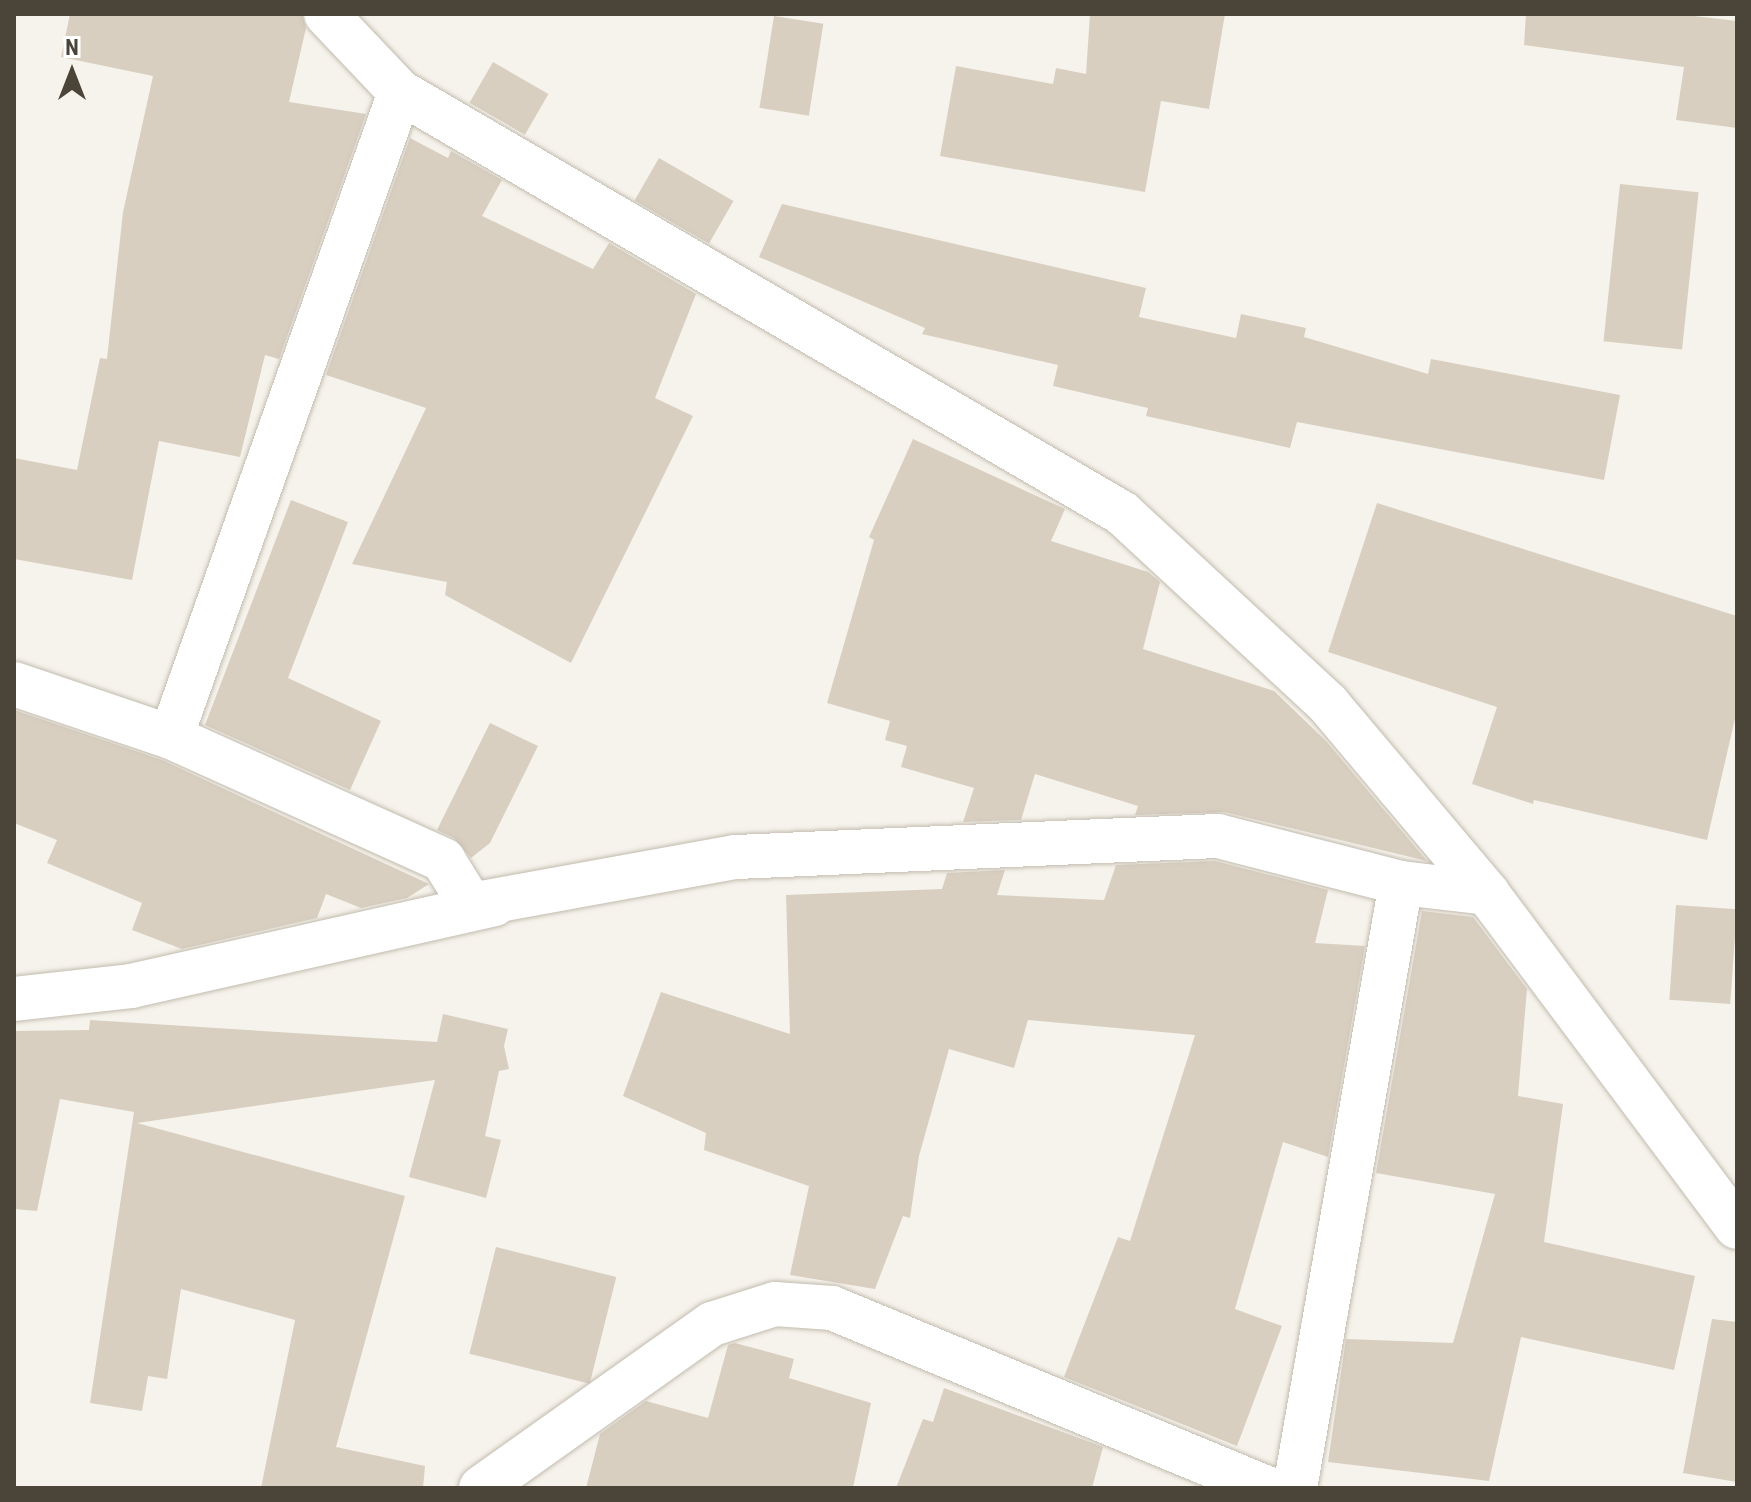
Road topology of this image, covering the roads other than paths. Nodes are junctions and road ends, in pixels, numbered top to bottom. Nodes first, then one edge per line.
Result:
1 (326, 14) edge
2 (400, 92) junction
3 (14, 684) edge
4 (171, 737) junction
5 (1401, 883) junction
6 (1487, 893) junction
7 (471, 905) junction
8 (14, 999) edge
9 (1737, 1227) edge
10 (481, 1488) edge
11 (1267, 1488) edge
12 (1295, 1488) edge

1 - 2 street
2 - 4 street
2 - 6 street
3 - 4 street
4 - 7 street
5 - 6 street
5 - 7 street
5 - 12 street
6 - 9 street
7 - 8 street
10 - 11 street

